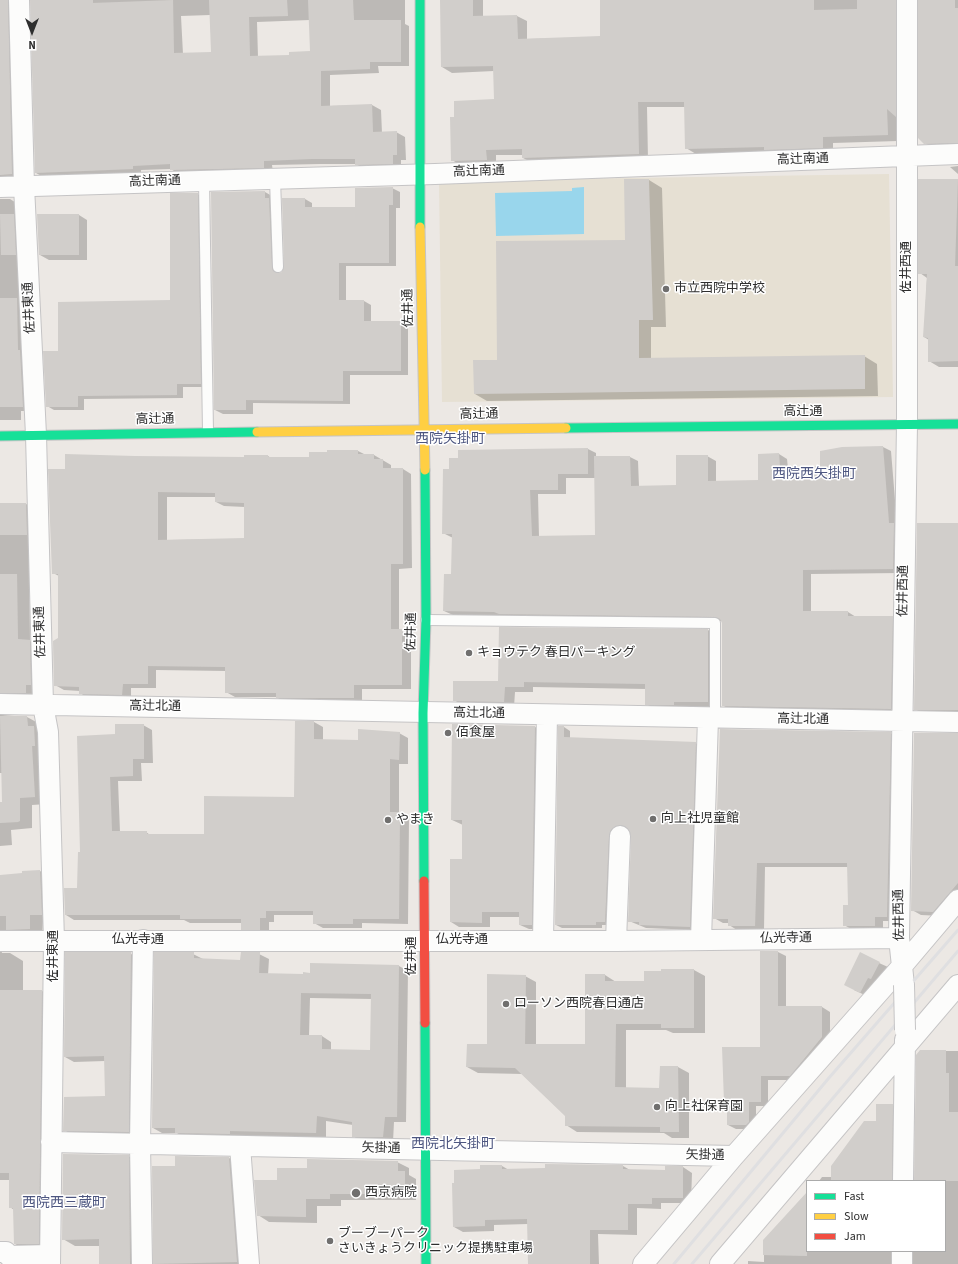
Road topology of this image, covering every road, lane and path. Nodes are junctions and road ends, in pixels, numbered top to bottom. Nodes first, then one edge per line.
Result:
1 (19, 0) edge
2 (420, 0) edge
3 (907, 0) edge
4 (958, 154) edge
5 (907, 157) junction
6 (419, 174) junction
7 (275, 179) junction
8 (204, 181) junction
9 (24, 186) junction
10 (0, 187) edge
11 (278, 267) dead end
12 (907, 424) junction
13 (958, 424) edge
14 (425, 429) junction
15 (208, 432) junction
16 (36, 435) junction
17 (0, 436) edge
18 (426, 620) junction
19 (0, 704) edge
20 (43, 705) junction
21 (423, 713) junction
22 (547, 715) junction
23 (711, 718) junction
24 (902, 721) junction
25 (958, 722) edge
26 (620, 836) dead end
27 (958, 900) edge
28 (899, 938) junction
29 (143, 940) junction
30 (543, 940) junction
31 (701, 940) junction
32 (0, 941) edge
33 (54, 941) junction
34 (425, 941) junction
35 (616, 941) junction
36 (903, 975) junction
37 (958, 985) edge
38 (905, 1038) junction
39 (51, 1142) junction
40 (140, 1144) junction
41 (240, 1146) junction
42 (426, 1150) junction
43 (734, 1156) junction
44 (903, 1180) edge
45 (0, 1252) edge
46 (902, 1252) edge
47 (50, 1259) edge
48 (142, 1264) edge
49 (249, 1264) edge
50 (426, 1264) edge
51 (643, 1264) edge
52 (720, 1264) edge
53 (902, 1264) edge

1 - 9 street, 佐井東通
2 - 6 street, 佐井通
3 - 5 street, 佐井西通
4 - 5 street, 高辻南通
5 - 6 street, 高辻南通
5 - 12 street, 佐井西通
6 - 7 street, 高辻南通
6 - 14 street, 佐井通
7 - 8 street, 高辻南通
7 - 11 lane
8 - 9 street, 高辻南通
8 - 15 lane
9 - 10 street, 高辻南通
9 - 16 street, 佐井東通
12 - 13 street, 高辻通
12 - 14 street, 高辻通
12 - 24 street, 佐井西通
14 - 15 street, 高辻通
14 - 18 street, 佐井通
15 - 16 street, 高辻通
16 - 17 street, 高辻通
16 - 20 street, 佐井東通
18 - 21 street, 佐井通
18 - 23 lane
19 - 20 street, 高辻北通
20 - 21 street, 高辻北通
20 - 33 street, 佐井東通
21 - 22 street, 高辻北通
21 - 34 street, 佐井通
22 - 23 street, 高辻北通
22 - 30 street
23 - 24 street, 高辻北通
23 - 31 street
24 - 25 street, 高辻北通
24 - 28 street, 佐井西通
26 - 35 street
27 - 36 street
28 - 31 street, 仏光寺通
28 - 36 street, 佐井西通
29 - 33 street, 仏光寺通
29 - 34 street, 仏光寺通
29 - 40 street
30 - 34 street, 仏光寺通
30 - 35 street, 仏光寺通
31 - 35 street, 仏光寺通
32 - 33 street, 仏光寺通
33 - 39 street, 佐井東通
34 - 42 street, 佐井通
36 - 38 street, 佐井西通, bridge
36 - 43 street
37 - 38 street
38 - 44 street, 佐井西通
38 - 52 street
39 - 40 street, 矢掛通
39 - 47 street, 佐井東通
40 - 41 street, 矢掛通
40 - 48 street
41 - 42 street, 矢掛通
41 - 49 street
42 - 43 street, 矢掛通
42 - 50 street, 佐井通
43 - 51 street
45 - 47 street
46 - 53 street

